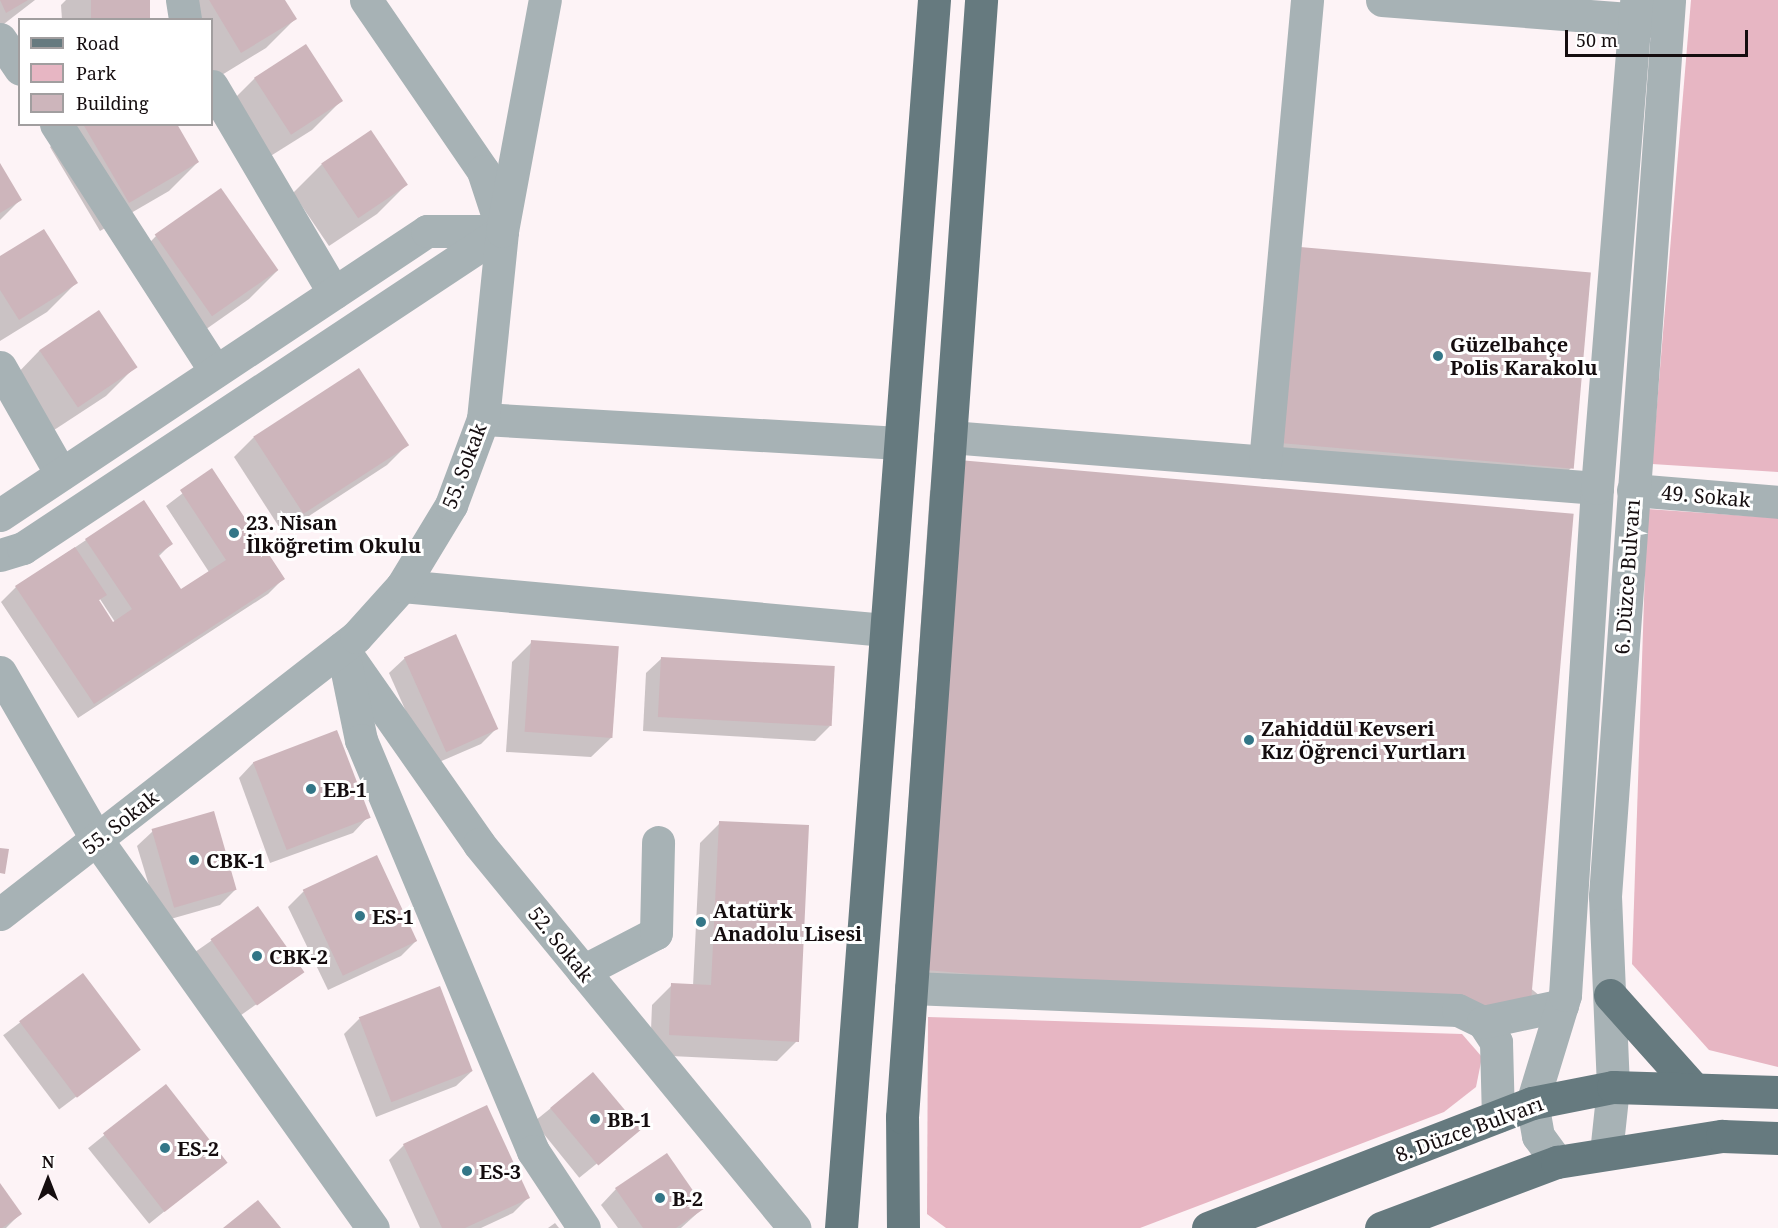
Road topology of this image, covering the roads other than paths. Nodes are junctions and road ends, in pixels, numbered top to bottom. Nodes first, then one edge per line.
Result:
1 (182, 0) edge
2 (366, 0) edge
3 (545, 0) edge
4 (934, 0) edge
5 (981, 0) edge
6 (1307, 0) edge
7 (1382, 0) edge
8 (1470, 4) edge
9 (1635, 10) edge
10 (1668, 11) edge
11 (185, 18) edge
12 (0, 39) edge
13 (18, 66) edge
14 (213, 88) edge
15 (57, 126) edge
16 (502, 231) junction
17 (334, 293) junction
18 (0, 367) edge
19 (215, 371) junction
20 (483, 419) junction
21 (950, 437) junction
22 (899, 443) junction
23 (1265, 462) junction
24 (61, 474) junction
25 (1597, 488) junction
26 (1633, 490) junction
27 (1778, 502) edge
28 (0, 515) edge
29 (0, 555) edge
30 (402, 586) junction
31 (885, 630) junction
32 (342, 648) junction
33 (0, 672) edge
34 (97, 840) junction
35 (658, 842) dead end
36 (0, 914) edge
37 (583, 971) junction
38 (912, 988) junction
39 (1610, 995) junction
40 (1562, 1005) junction
41 (1483, 1022) junction
42 (1613, 1087) junction
43 (1694, 1089) junction
44 (1778, 1092) edge
45 (1532, 1103) junction
46 (1498, 1116) junction
47 (1778, 1138) edge
48 (1606, 1153) junction
49 (1557, 1162) junction
50 (373, 1228) edge
51 (584, 1228) edge
52 (794, 1228) edge
53 (841, 1228) edge
54 (903, 1228) edge
55 (1208, 1228) edge
56 (1381, 1228) edge

1 - 11 street
2 - 16 street
3 - 16 street, 55. Sokak
4 - 22 main road
5 - 21 main road
6 - 23 street
7 - 8 street
8 - 9 street
9 - 10 street
9 - 25 street, 6. Düzce Bulvarı
10 - 26 street, 6. Düzce Bulvarı
12 - 13 street
14 - 17 street
15 - 19 street
16 - 17 street
16 - 20 street, 55. Sokak
16 - 29 street
17 - 19 street
18 - 24 street
19 - 24 street
20 - 22 street
20 - 30 street, 55. Sokak
21 - 23 street
21 - 38 main road
22 - 31 main road
23 - 25 street
24 - 28 street
25 - 40 street, 6. Düzce Bulvarı
26 - 27 street, 49. Sokak
26 - 39 street, 6. Düzce Bulvarı
30 - 31 street
30 - 32 street, 55. Sokak
31 - 53 main road
32 - 34 street, 55. Sokak
32 - 37 street, 52. Sokak
32 - 51 street
33 - 34 street
34 - 36 street, 55. Sokak
34 - 50 street
35 - 37 street
37 - 52 street, 52. Sokak
38 - 41 street
38 - 54 main road
39 - 42 street, 6. Düzce Bulvarı
39 - 43 main road
40 - 41 street
40 - 45 street, 6. Düzce Bulvarı
41 - 46 street
42 - 43 main road, 8. Düzce Bulvarı
42 - 45 main road, 8. Düzce Bulvarı
42 - 48 street, 6. Düzce Bulvarı
43 - 44 main road, 8. Düzce Bulvarı
45 - 46 main road, 8. Düzce Bulvarı
45 - 49 street
46 - 55 main road, 8. Düzce Bulvarı
47 - 48 main road
48 - 49 main road
49 - 56 main road

